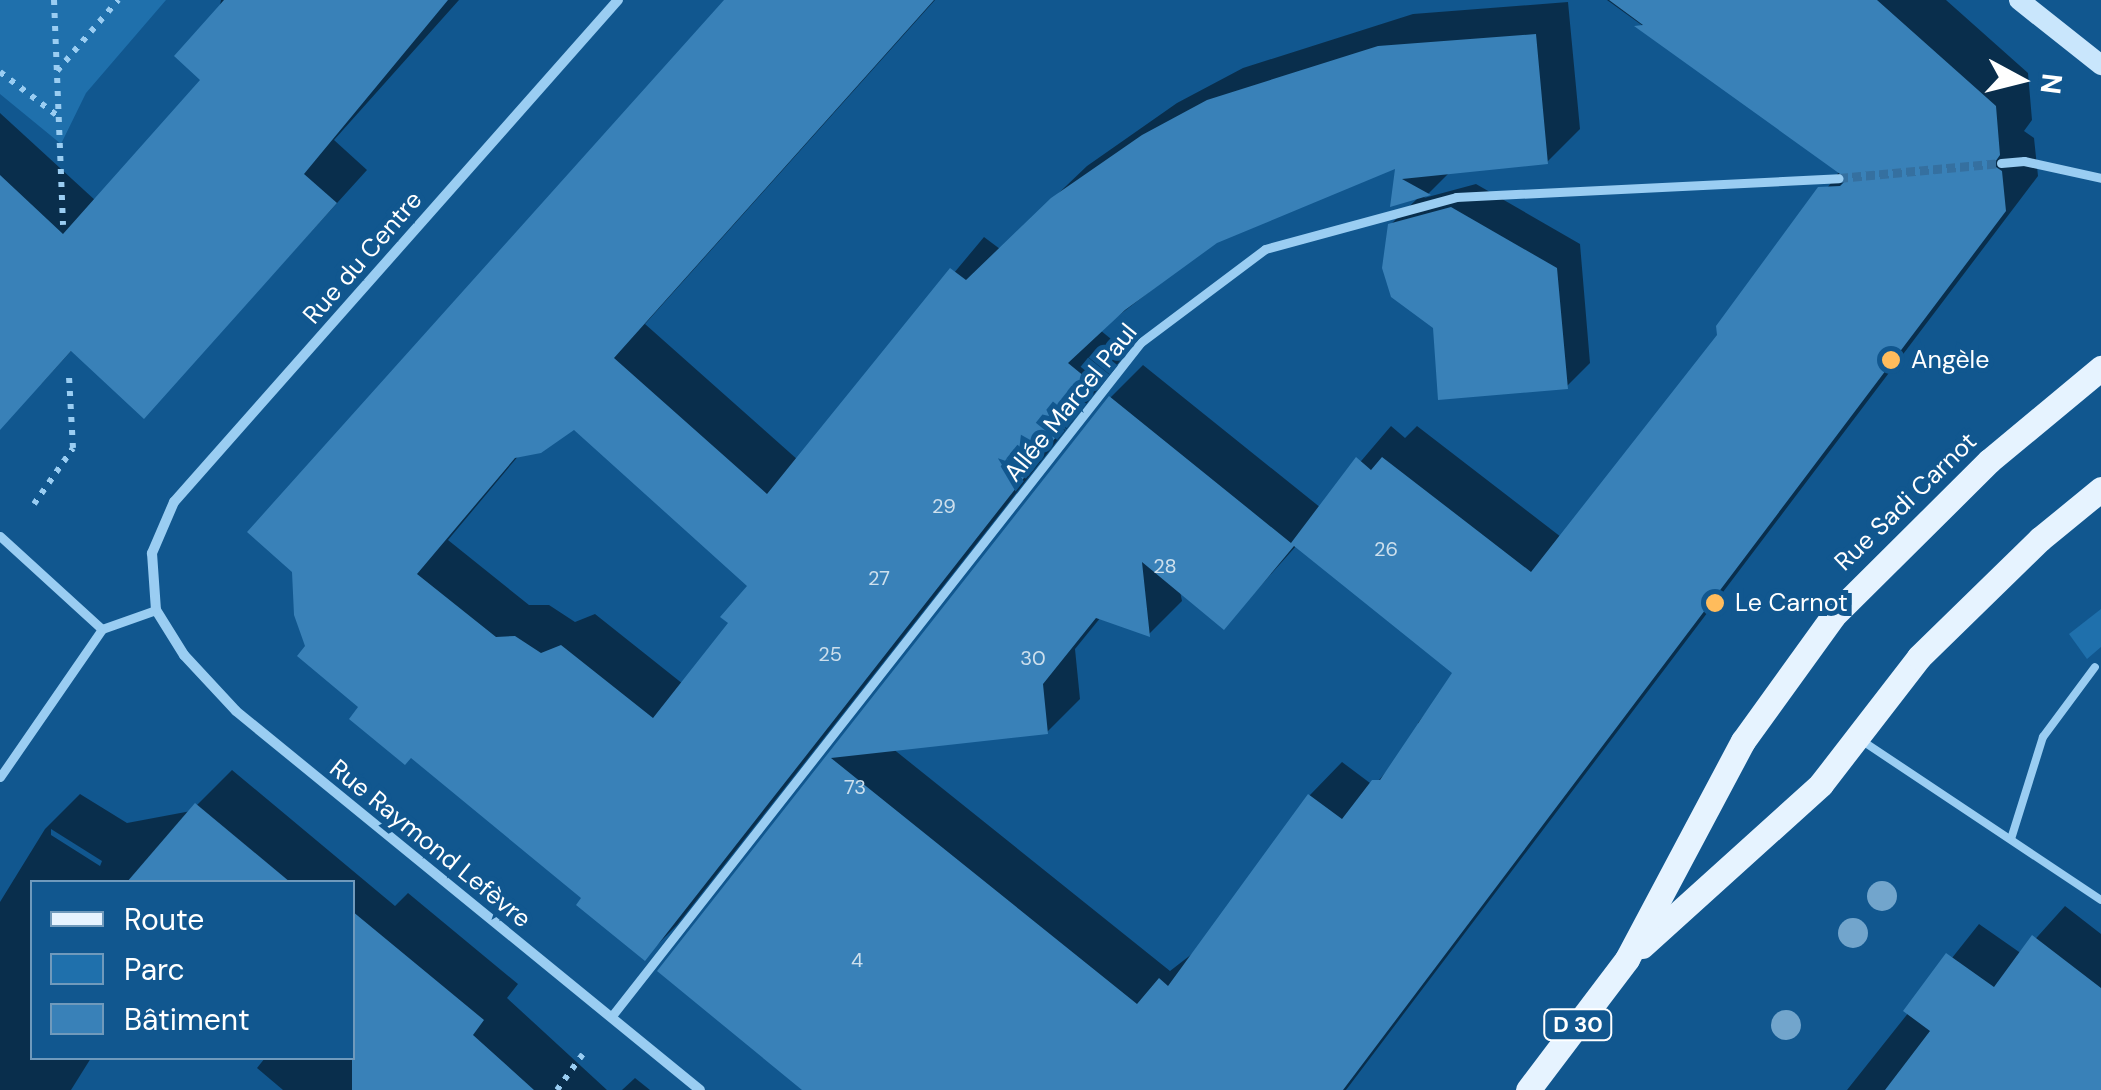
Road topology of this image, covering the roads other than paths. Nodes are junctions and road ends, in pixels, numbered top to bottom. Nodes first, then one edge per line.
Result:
1 (618, 0) edge
2 (2019, 0) edge
3 (2101, 65) edge
4 (2001, 163) tunnel mouth
5 (1839, 178) tunnel mouth
6 (2101, 178) edge
7 (2101, 368) edge
8 (2101, 489) edge
9 (4, 539) edge
10 (152, 552) joint
11 (156, 610) junction
12 (102, 629) junction
13 (2095, 668) dead end
14 (1857, 737) junction
15 (0, 777) edge
16 (2011, 839) junction
17 (2101, 900) edge
18 (1628, 959) junction
19 (611, 1017) junction
20 (700, 1090) edge
21 (1528, 1090) edge

1 - 10 street, Rue du Centre
2 - 3 main road
4 - 6 street
5 - 19 street, Allée Marcel Paul
7 - 18 main road, Rue Sadi Carnot / D 30
8 - 14 main road, Rue Sadi Carnot
9 - 12 street
10 - 11 street, Rue Raymond Lefèvre
11 - 12 street
11 - 19 street, Rue Raymond Lefèvre
12 - 15 street
13 - 16 lane
14 - 16 lane
14 - 18 main road, Rue Sadi Carnot
16 - 17 lane
18 - 21 main road, Rue Sadi Carnot / D 30
19 - 20 street, Rue Raymond Lefèvre

